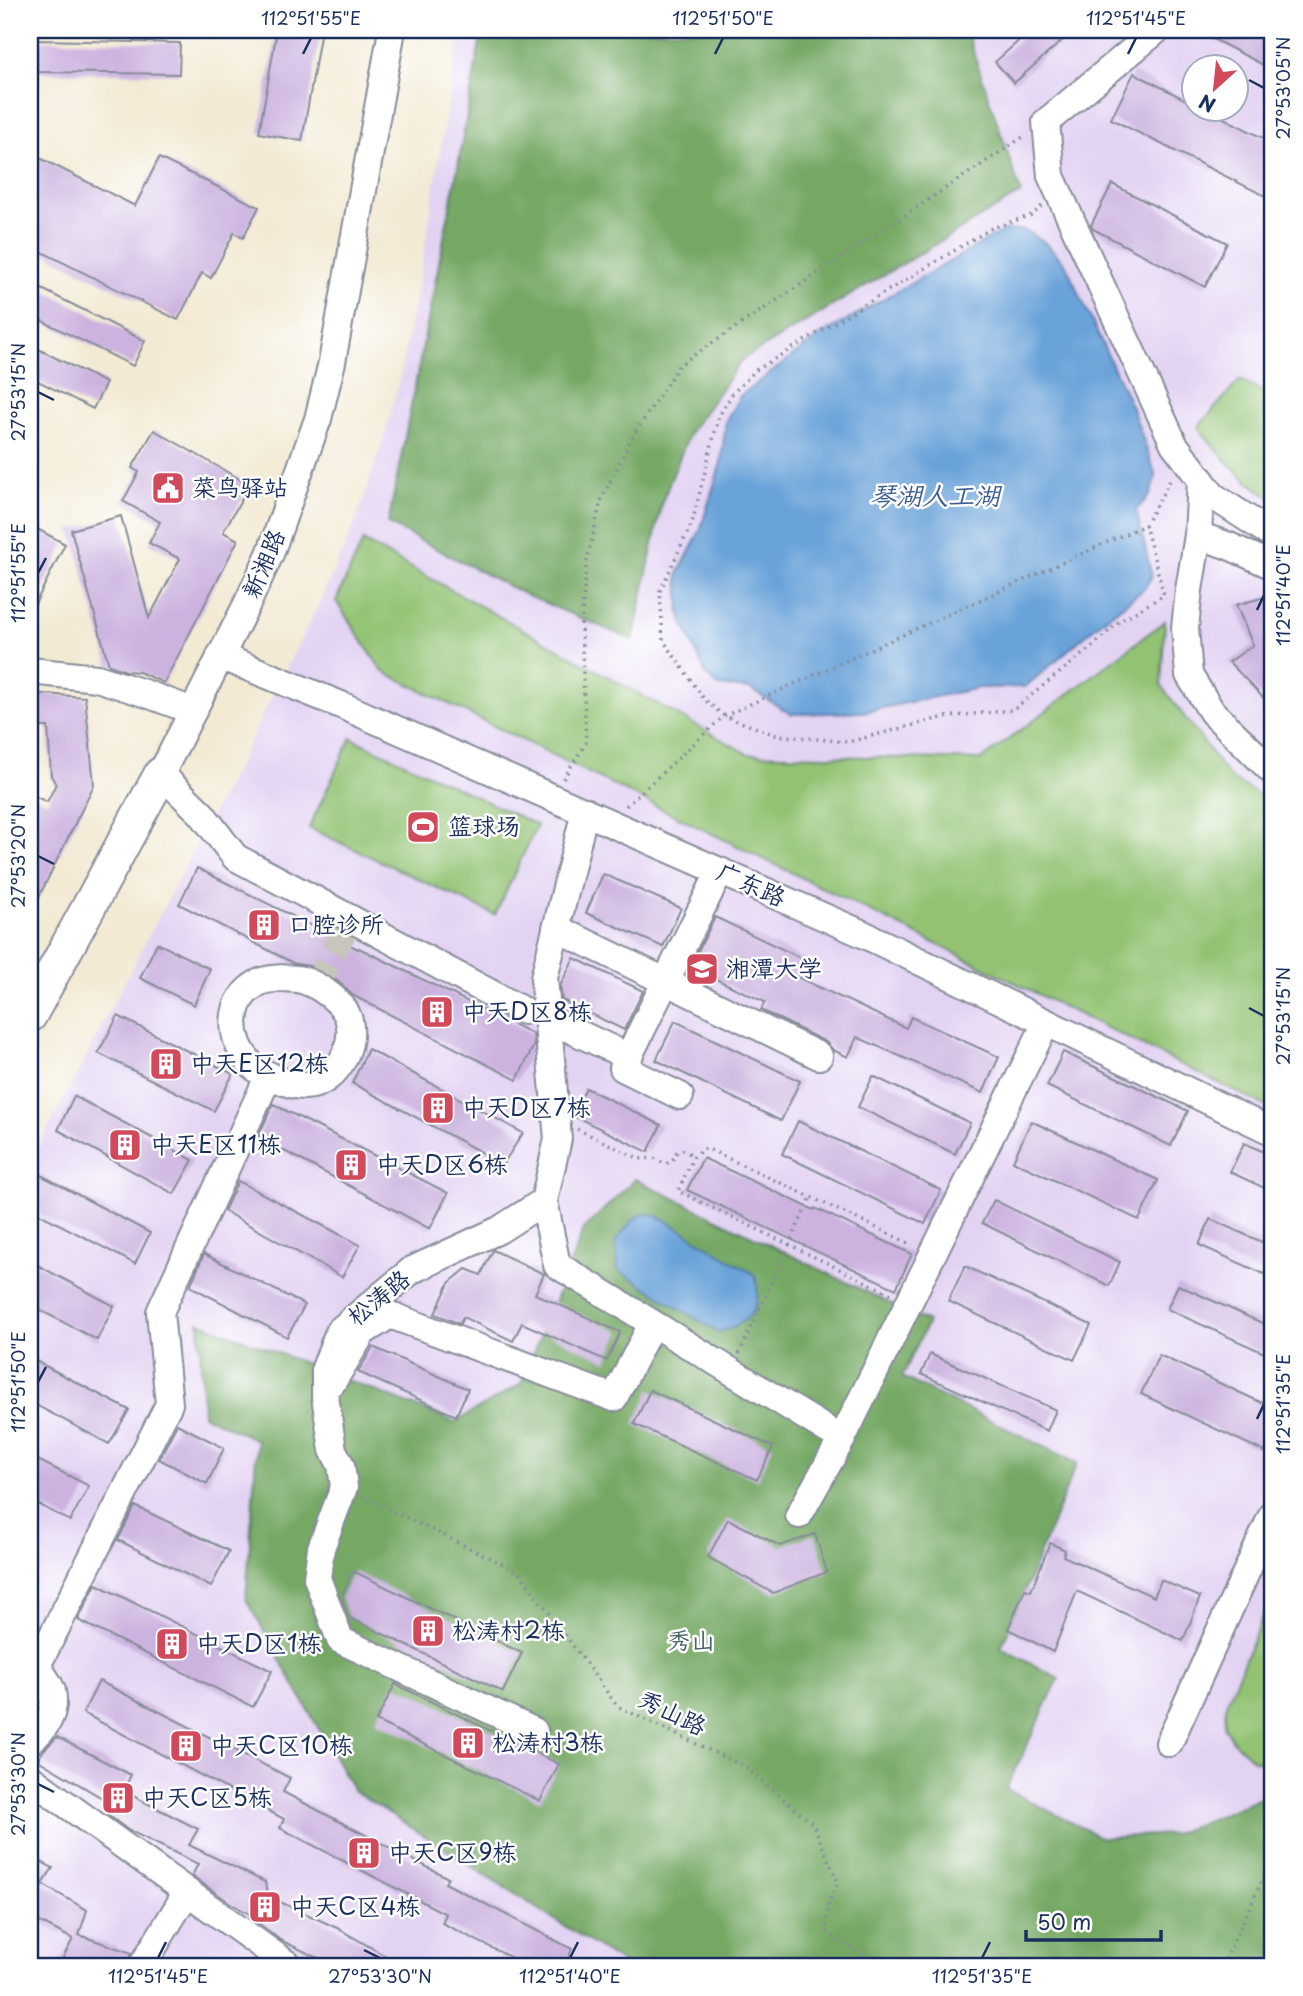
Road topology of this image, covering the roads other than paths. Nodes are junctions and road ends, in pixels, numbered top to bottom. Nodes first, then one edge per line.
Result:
1 (392, 30) edge
2 (1157, 30) edge
3 (1201, 480) junction
4 (1198, 535) junction
5 (1273, 536) edge
6 (1273, 566) edge
7 (220, 656) junction
8 (30, 671) edge
9 (193, 711) junction
10 (1273, 772) edge
11 (161, 774) junction
12 (585, 811) junction
13 (720, 871) junction
14 (556, 928) junction
15 (666, 981) junction
16 (30, 1015) edge
17 (536, 1015) junction
18 (1046, 1023) junction
19 (819, 1056) dead end
20 (629, 1057) junction
21 (269, 1075) junction
22 (680, 1097) dead end
23 (1273, 1132) edge
24 (544, 1201) junction
25 (652, 1324) junction
26 (325, 1396) junction
27 (842, 1439) junction
28 (1273, 1513) edge
29 (799, 1515) dead end
30 (33, 1667) edge
31 (534, 1731) dead end
32 (30, 1741) edge
33 (1169, 1743) dead end
34 (30, 1778) edge
35 (187, 1892) junction
36 (142, 1966) edge
37 (290, 1966) edge

1 - 7 street, 新湘路
2 - 3 street
3 - 4 street
3 - 5 street
4 - 6 street
4 - 10 street
7 - 9 street, 新湘路
7 - 12 street, 广东路
8 - 9 street
9 - 11 street, 新湘路
11 - 16 main road, 新湘路
11 - 17 street
12 - 13 street, 广东路
12 - 14 street
13 - 15 street
13 - 18 street, 广东路
14 - 15 street
14 - 17 street
15 - 19 street
15 - 20 street
17 - 20 street
17 - 24 street
18 - 23 street, 广东路
18 - 27 street
20 - 22 street
21 - 21 street
21 - 30 street
24 - 25 street
24 - 26 street, 松涛路
25 - 26 street
25 - 27 street
26 - 31 street, 松涛路
27 - 29 street
28 - 33 street
30 - 32 street
34 - 35 street
35 - 36 street
35 - 37 street

